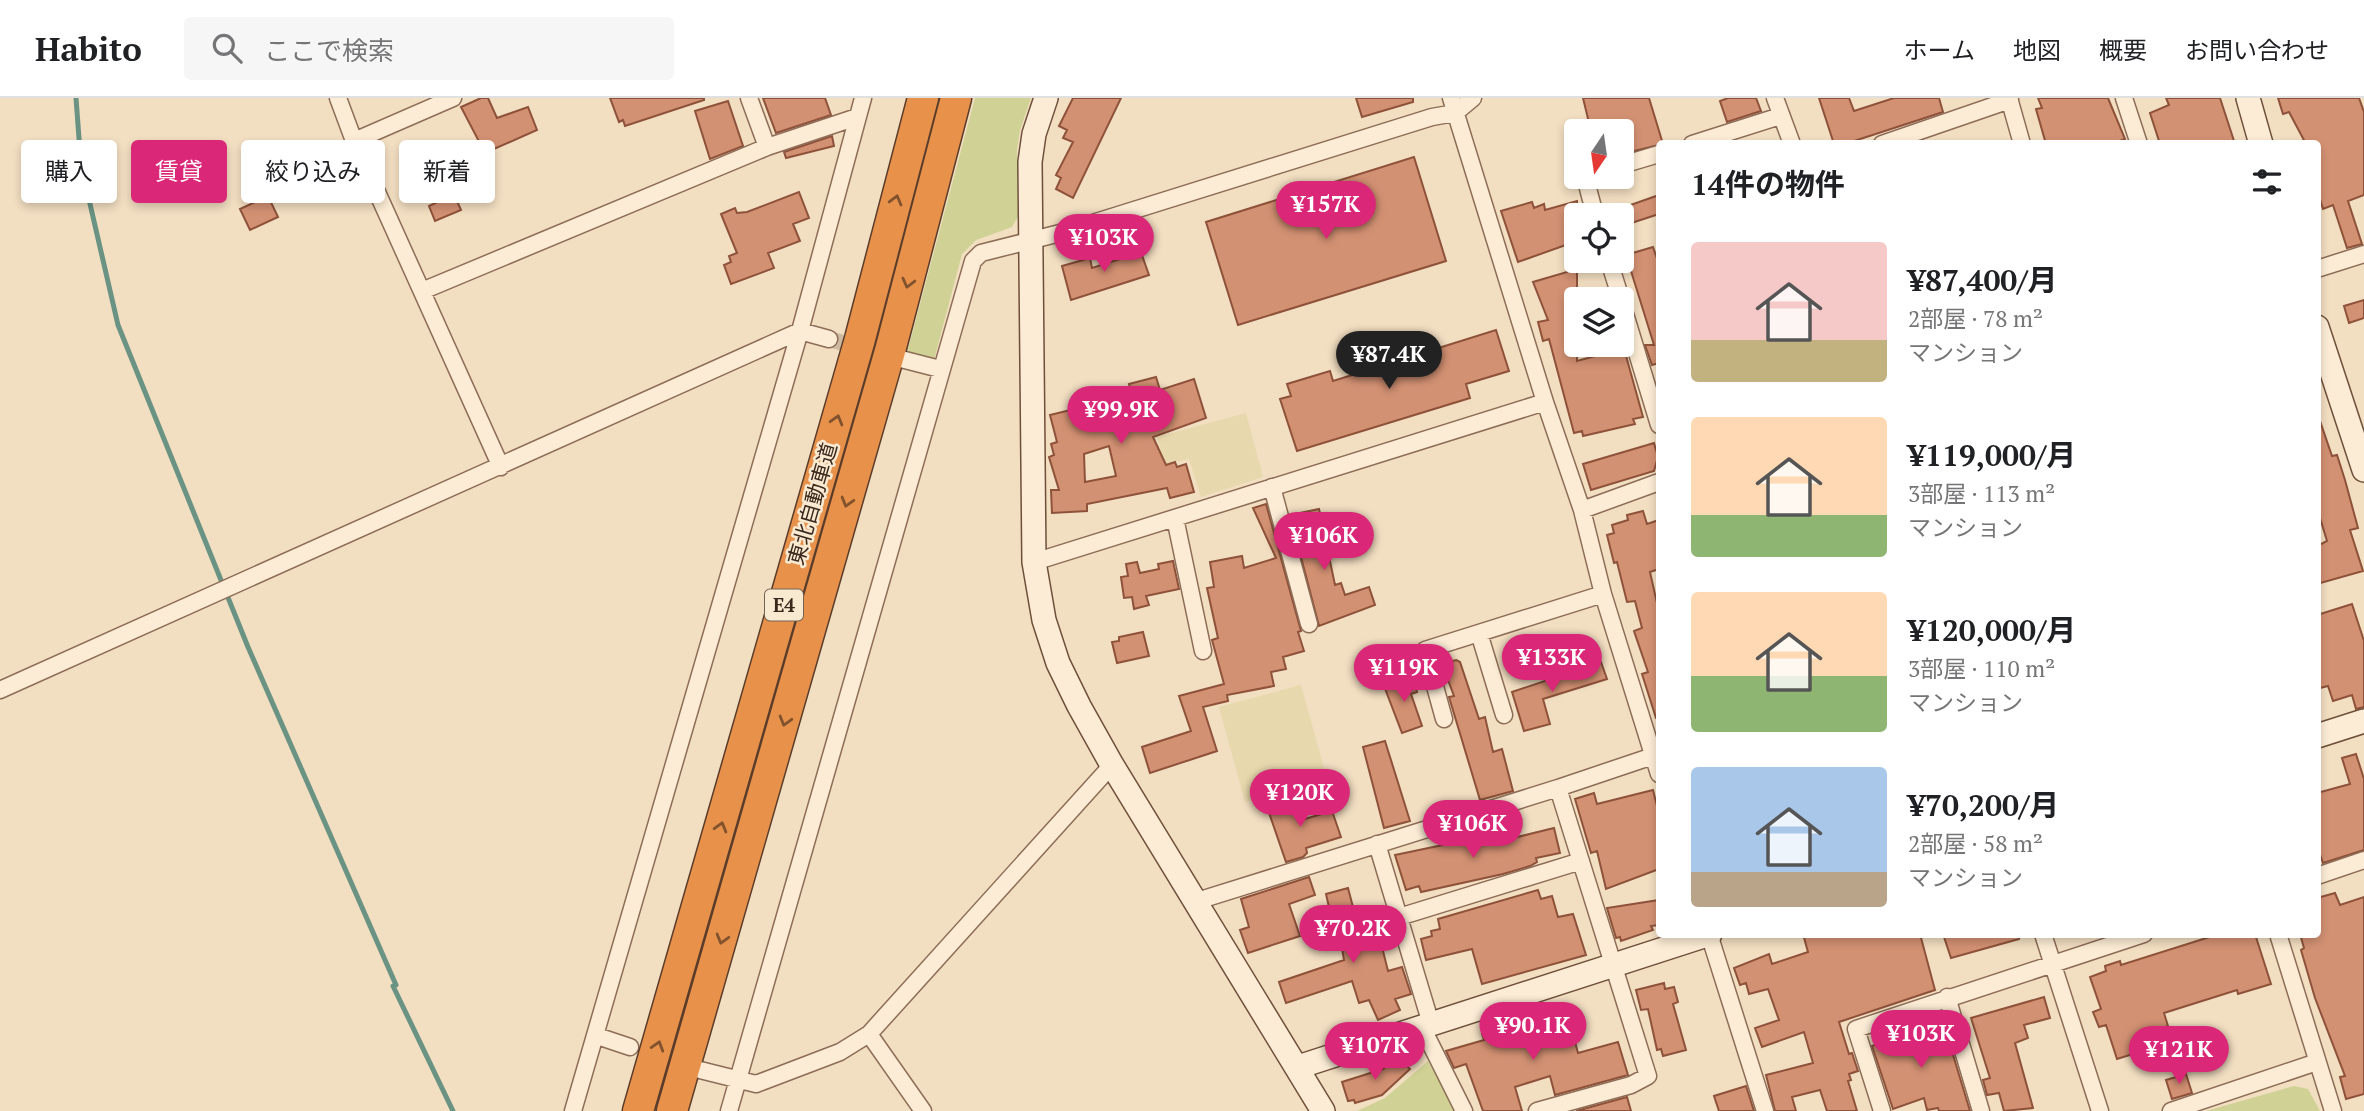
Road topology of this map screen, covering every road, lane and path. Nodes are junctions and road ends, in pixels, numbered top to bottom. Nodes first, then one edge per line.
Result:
1 (338, 98) edge
2 (453, 98) edge
3 (749, 98) edge
4 (863, 98) edge
5 (923, 98) edge
6 (956, 98) edge
7 (1046, 98) edge
8 (1473, 98) edge
9 (1775, 98) edge
10 (2124, 98) edge
11 (2248, 98) edge
12 (2010, 99) edge
13 (1453, 106) edge
14 (1780, 116) junction
15 (857, 117) junction
16 (1912, 138) edge
17 (354, 140) edge
18 (356, 140) edge
19 (1705, 140) edge
20 (1790, 140) edge
21 (2021, 140) edge
22 (2138, 140) edge
23 (2260, 140) edge
24 (767, 147) junction
25 (1656, 155) edge
26 (1634, 161) edge
27 (382, 203) edge
28 (1032, 239) junction
29 (2364, 254) edge
30 (2321, 268) edge
31 (422, 291) junction
32 (800, 331) junction
33 (829, 339) tunnel mouth
34 (2321, 339) edge
35 (1634, 342) edge
36 (901, 359) tunnel mouth
37 (940, 369) junction
38 (1545, 402) junction
39 (1656, 415) edge
40 (501, 467) junction
41 (2364, 470) edge
42 (1656, 483) edge
43 (1272, 487) junction
44 (1581, 510) junction
45 (1175, 518) junction
46 (1034, 562) junction
47 (1603, 594) junction
48 (1309, 624) dead end
49 (1479, 633) junction
50 (1203, 651) dead end
51 (0, 690) edge
52 (1504, 715) dead end
53 (1444, 719) dead end
54 (2364, 721) edge
55 (2321, 735) edge
56 (1653, 756) junction
57 (1112, 765) junction
58 (1656, 765) edge
59 (1558, 788) junction
60 (1377, 844) junction
61 (2364, 860) edge
62 (1581, 861) junction
63 (2321, 875) edge
64 (1197, 901) junction
65 (1399, 917) junction
66 (1699, 938) edge
67 (1710, 938) edge
68 (2044, 938) edge
69 (2133, 938) edge
70 (2279, 938) edge
71 (1613, 965) junction
72 (2053, 966) junction
73 (1947, 997) junction
74 (1427, 1025) junction
75 (869, 1034) junction
76 (597, 1036) junction
77 (630, 1047) dead end
78 (2317, 1062) junction
79 (1298, 1066) junction
80 (700, 1070) dead end
81 (737, 1082) junction
82 (573, 1111) edge
83 (638, 1111) edge
84 (672, 1111) edge
85 (729, 1111) edge
86 (923, 1111) edge
87 (1323, 1111) edge
88 (1464, 1111) edge
89 (1537, 1111) edge
90 (1765, 1111) edge
91 (1882, 1111) edge
92 (1981, 1111) edge
93 (2100, 1111) edge
94 (2171, 1111) edge
95 (2333, 1111) edge

1 - 17 street
2 - 18 street
3 - 24 street
4 - 15 street
83 -> 5 highway, 東北自動車道 / E4
6 -> 84 highway, 東北自動車道 / E4
7 - 28 street
8 - 13 street
9 - 14 street
10 - 22 street
11 - 23 street
12 - 16 street
12 - 21 street
13 - 28 street
13 - 38 street
14 - 19 street
14 - 20 street
15 - 24 street
15 - 32 street
24 - 31 street
25 - 26 street
27 - 31 street
28 - 37 street
28 - 46 street
29 - 30 street
31 - 40 street
32 - 33 street
32 - 40 street
32 - 76 street
34 - 41 street
35 - 39 street
36 - 37 street
37 - 81 street
38 - 43 street
38 - 44 street
40 - 51 street
42 - 44 street
43 - 45 street
43 - 48 street
44 - 47 street
45 - 46 street
45 - 50 street
46 - 57 street
47 - 49 street
47 - 56 street
49 - 52 street
49 - 53 street
54 - 55 street
56 - 58 street
56 - 59 street
57 - 64 street
57 - 75 street
59 - 60 street
59 - 62 street
60 - 64 street
60 - 65 street
61 - 63 street
62 - 65 street
62 - 71 street
64 - 79 street
65 - 74 street
66 - 71 street
67 - 90 street
68 - 72 street
69 - 72 street
70 - 78 street
71 - 74 street
71 - 89 street
72 - 73 street
72 - 93 street
73 - 91 street
73 - 92 street
74 - 79 street
74 - 88 street
75 - 81 street
75 - 86 street
76 - 77 street
76 - 82 street
78 - 94 street
78 - 95 street
79 - 87 street
80 - 81 street
81 - 85 street

